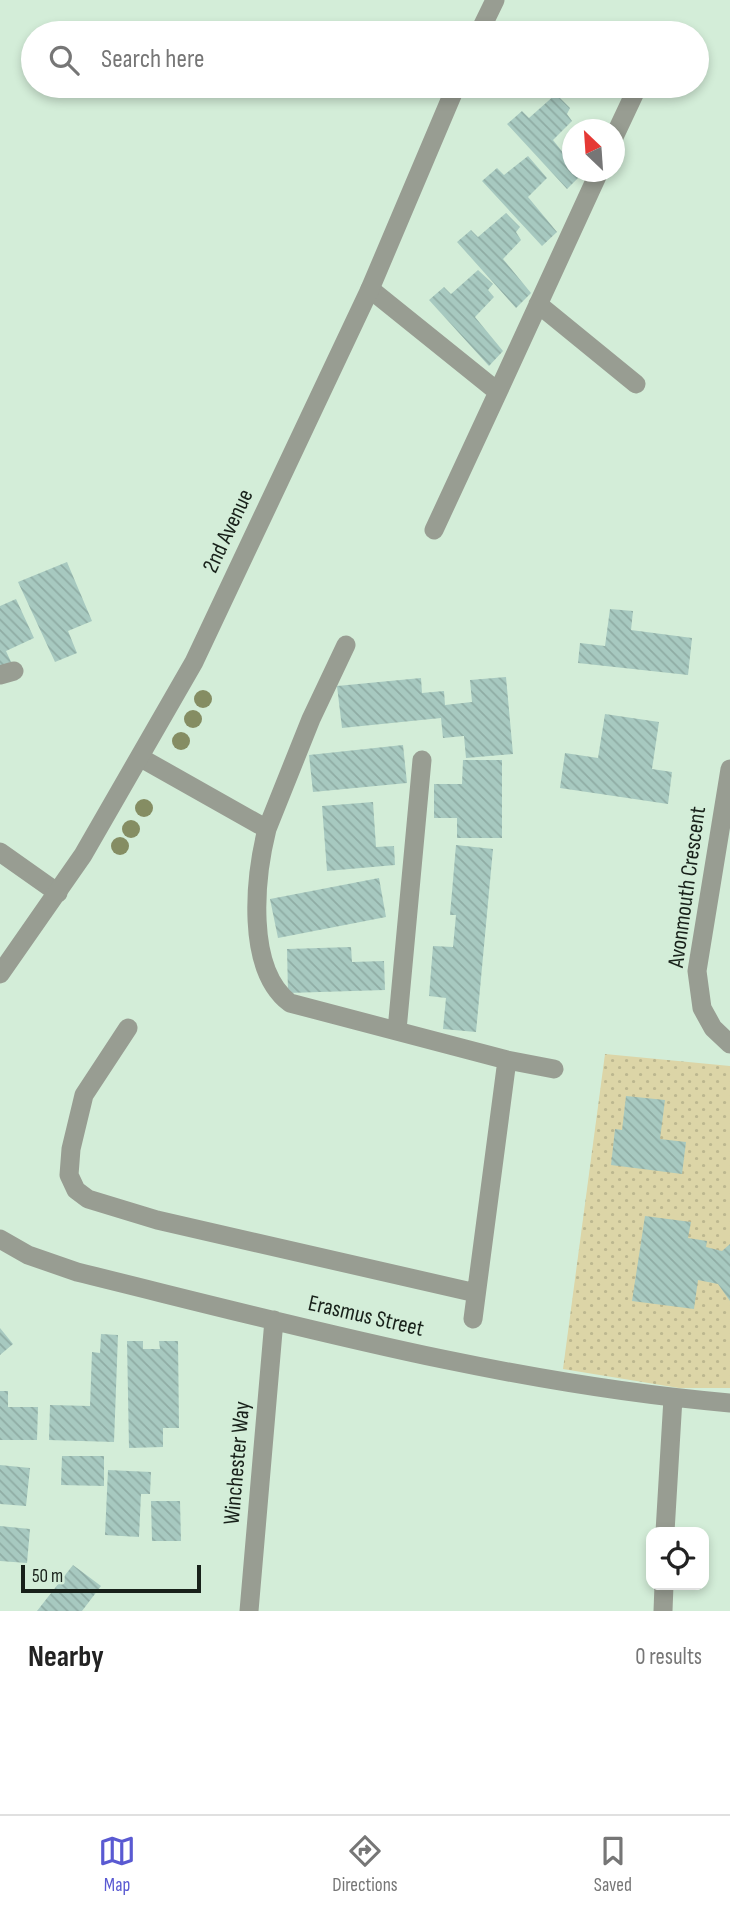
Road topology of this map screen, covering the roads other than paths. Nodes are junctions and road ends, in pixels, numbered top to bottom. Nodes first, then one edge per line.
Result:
1 (489, 0) edge
2 (495, 0) edge
3 (484, 21) edge
4 (485, 21) edge
5 (451, 98) edge
6 (632, 98) edge
7 (622, 119) edge
8 (594, 182) edge
9 (370, 289) junction
10 (538, 304) junction
11 (636, 384) dead end
12 (498, 392) junction
13 (434, 530) dead end
14 (346, 645) dead end
15 (141, 758) junction
16 (422, 760) dead end
17 (730, 769) edge
18 (267, 829) junction
19 (0, 852) edge
20 (58, 893) junction
21 (0, 974) edge
22 (128, 1028) dead end
23 (397, 1030) junction
24 (730, 1045) edge
25 (507, 1060) junction
26 (554, 1069) dead end
27 (0, 1239) edge
28 (476, 1293) junction
29 (473, 1319) dead end
30 (274, 1320) junction
31 (673, 1398) junction
32 (730, 1403) edge
33 (666, 1527) edge
34 (663, 1590) edge
35 (249, 1611) edge
36 (663, 1611) edge

1 - 3 street
2 - 4 street
5 - 9 street, 2nd Avenue
6 - 7 street
8 - 10 street
9 - 12 street
9 - 15 street, 2nd Avenue
10 - 11 street
10 - 12 street
12 - 13 street
14 - 18 street
15 - 18 street
15 - 20 street, 2nd Avenue
16 - 23 street
17 - 24 street, Avonmouth Crescent
18 - 23 street
19 - 20 street
20 - 21 street, 2nd Avenue
22 - 28 street
23 - 25 street
25 - 26 street
25 - 28 street
27 - 30 street, Erasmus Street
28 - 29 street
30 - 31 street, Erasmus Street
30 - 35 street, Winchester Way
31 - 32 street, Erasmus Street
31 - 33 street
34 - 36 street

